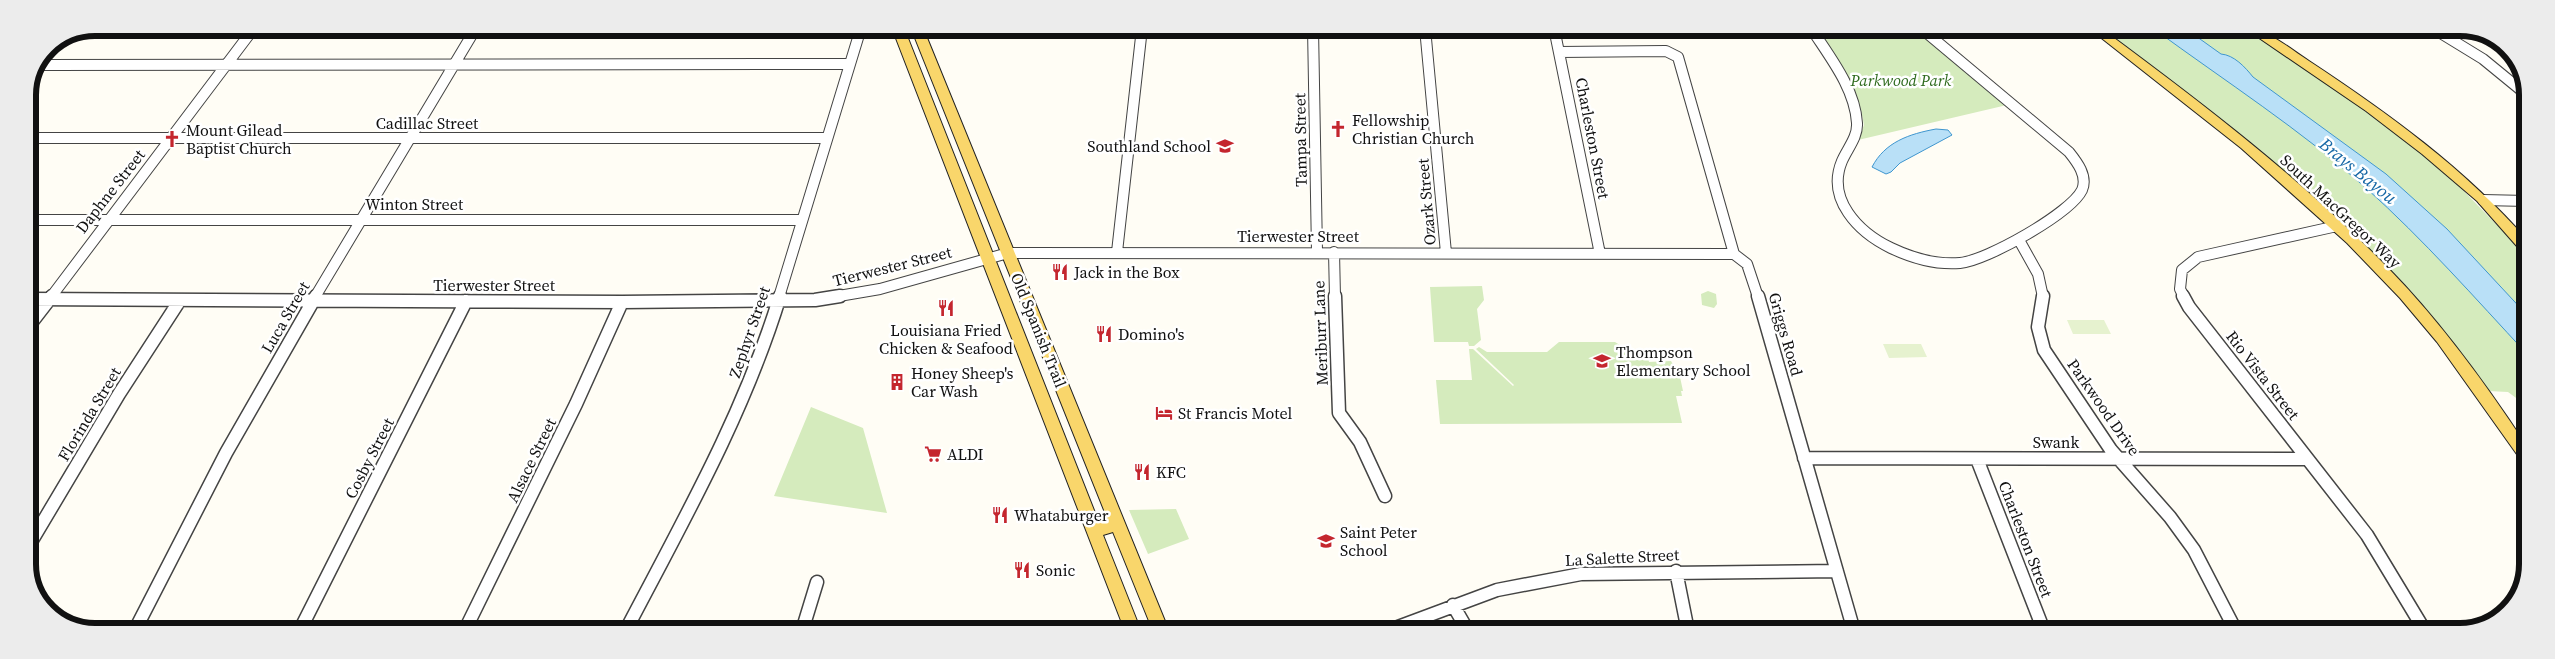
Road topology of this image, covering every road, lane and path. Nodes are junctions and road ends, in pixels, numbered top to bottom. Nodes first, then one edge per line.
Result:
1 (248, 36) edge
2 (471, 36) edge
3 (858, 36) edge
4 (901, 36) edge
5 (920, 36) edge
6 (1141, 36) edge
7 (1313, 36) edge
8 (1426, 36) edge
9 (1556, 36) edge
10 (1816, 36) edge
11 (1932, 36) edge
12 (2104, 36) edge
13 (2262, 36) edge
14 (2445, 36) edge
15 (1559, 52) junction
16 (226, 64) junction
17 (849, 64) junction
18 (45, 65) edge
19 (454, 65) junction
20 (940, 85) junction
21 (2519, 88) edge
22 (922, 90) junction
23 (36, 138) edge
24 (172, 138) junction
25 (410, 138) junction
26 (827, 138) junction
27 (973, 164) junction
28 (954, 170) junction
29 (2482, 200) junction
30 (2519, 201) edge
31 (36, 220) edge
32 (108, 220) junction
33 (360, 220) junction
34 (801, 220) junction
35 (2337, 226) junction
36 (2019, 240) junction
37 (2519, 240) edge
38 (1117, 252) junction
39 (1317, 252) junction
40 (1334, 252) junction
41 (1446, 252) junction
42 (1008, 253) junction
43 (1600, 254) junction
44 (1734, 254) junction
45 (987, 258) junction
46 (36, 299) edge
47 (48, 299) junction
48 (180, 300) junction
49 (313, 300) junction
50 (778, 300) junction
51 (466, 301) junction
52 (622, 302) junction
53 (36, 316) edge
54 (1057, 374) junction
55 (1035, 382) junction
56 (1078, 428) junction
57 (1056, 435) junction
58 (2519, 446) edge
59 (1804, 458) junction
60 (2118, 458) junction
61 (1977, 459) junction
62 (2307, 459) junction
63 (1386, 496) dead end
64 (1118, 524) junction
65 (1094, 531) junction
66 (36, 534) edge
67 (1676, 571) junction
68 (1837, 571) junction
69 (817, 582) dead end
70 (1453, 605) junction
71 (139, 623) edge
72 (304, 623) edge
73 (468, 623) edge
74 (630, 623) edge
75 (804, 623) edge
76 (1130, 623) edge
77 (1158, 623) edge
78 (1407, 623) edge
79 (1463, 623) edge
80 (1686, 623) edge
81 (1852, 623) edge
82 (2041, 623) edge
83 (2232, 623) edge
84 (2420, 623) edge

1 - 16 street, Daphne Street
2 - 19 street, Luca Street
3 - 17 street, Zephyr Street
4 - 22 main road, Old Spanish Trail
5 - 20 main road, Old Spanish Trail
6 - 38 street
7 - 39 street, Tampa Street
8 - 41 street, Ozark Street
9 - 15 street, Charleston Street
10 - 36 street
11 - 36 street
12 - 35 main road, South MacGregor Way
13 - 29 main road
14 - 21 street
15 - 43 street, Charleston Street
15 - 44 street, Griggs Road
16 - 18 street
16 - 19 street
16 - 24 street, Daphne Street
17 - 19 street
17 - 26 street, Zephyr Street
19 - 25 street, Luca Street
20 - 22 main road
20 - 27 main road, Old Spanish Trail
22 - 28 main road, Old Spanish Trail
23 - 24 street, Cadillac Street
24 - 25 street, Cadillac Street
24 - 32 street, Daphne Street
25 - 26 street, Cadillac Street
25 - 33 street, Luca Street
26 - 34 street, Zephyr Street
27 - 28 main road
27 - 42 main road, Old Spanish Trail
28 - 45 main road, Old Spanish Trail
29 - 30 street
29 - 37 main road
31 - 32 street, Winton Street
32 - 33 street, Winton Street
32 - 47 street, Daphne Street
33 - 34 street, Winton Street
33 - 49 street, Luca Street
34 - 50 street, Zephyr Street
35 - 58 main road, South MacGregor Way
35 - 62 street, Rio Vista Street
36 - 60 street, Parkwood Drive
38 - 39 street, Tierwester Street
38 - 42 street, Tierwester Street
39 - 40 street, Tierwester Street
40 - 41 street, Tierwester Street
40 - 63 street, Meriburr Lane
41 - 43 street, Tierwester Street
42 - 45 street, Tierwester Street
42 - 54 main road, Old Spanish Trail
43 - 44 street, Tierwester Street
44 - 59 street, Griggs Road
45 - 50 street, Tierwester Street
45 - 55 main road, Old Spanish Trail
46 - 47 street, Tierwester Street
47 - 48 street, Tierwester Street
47 - 53 street, Daphne Street
48 - 49 street, Tierwester Street
48 - 66 street, Florinda Street
49 - 51 street, Tierwester Street
49 - 71 street, Luca Street
50 - 52 street, Tierwester Street
50 - 74 street, Zephyr Street
51 - 52 street, Tierwester Street
51 - 72 street, Cosby Street
52 - 73 street, Alsace Street
54 - 55 main road
54 - 56 main road, Old Spanish Trail
55 - 57 main road, Old Spanish Trail
56 - 57 main road
56 - 64 main road, Old Spanish Trail
57 - 65 main road, Old Spanish Trail
59 - 61 street, Swank
59 - 68 street, Griggs Road
60 - 61 street, Swank
60 - 62 street, Swank
60 - 83 street, Parkwood Drive
61 - 82 street, Charleston Street
62 - 84 street, Rio Vista Street
64 - 65 main road
64 - 77 main road, Old Spanish Trail
65 - 76 main road, Old Spanish Trail
67 - 68 street, La Salette Street
67 - 70 street, La Salette Street
67 - 80 street
68 - 81 street, Griggs Road
69 - 75 street
70 - 78 street, La Salette Street
70 - 79 street

